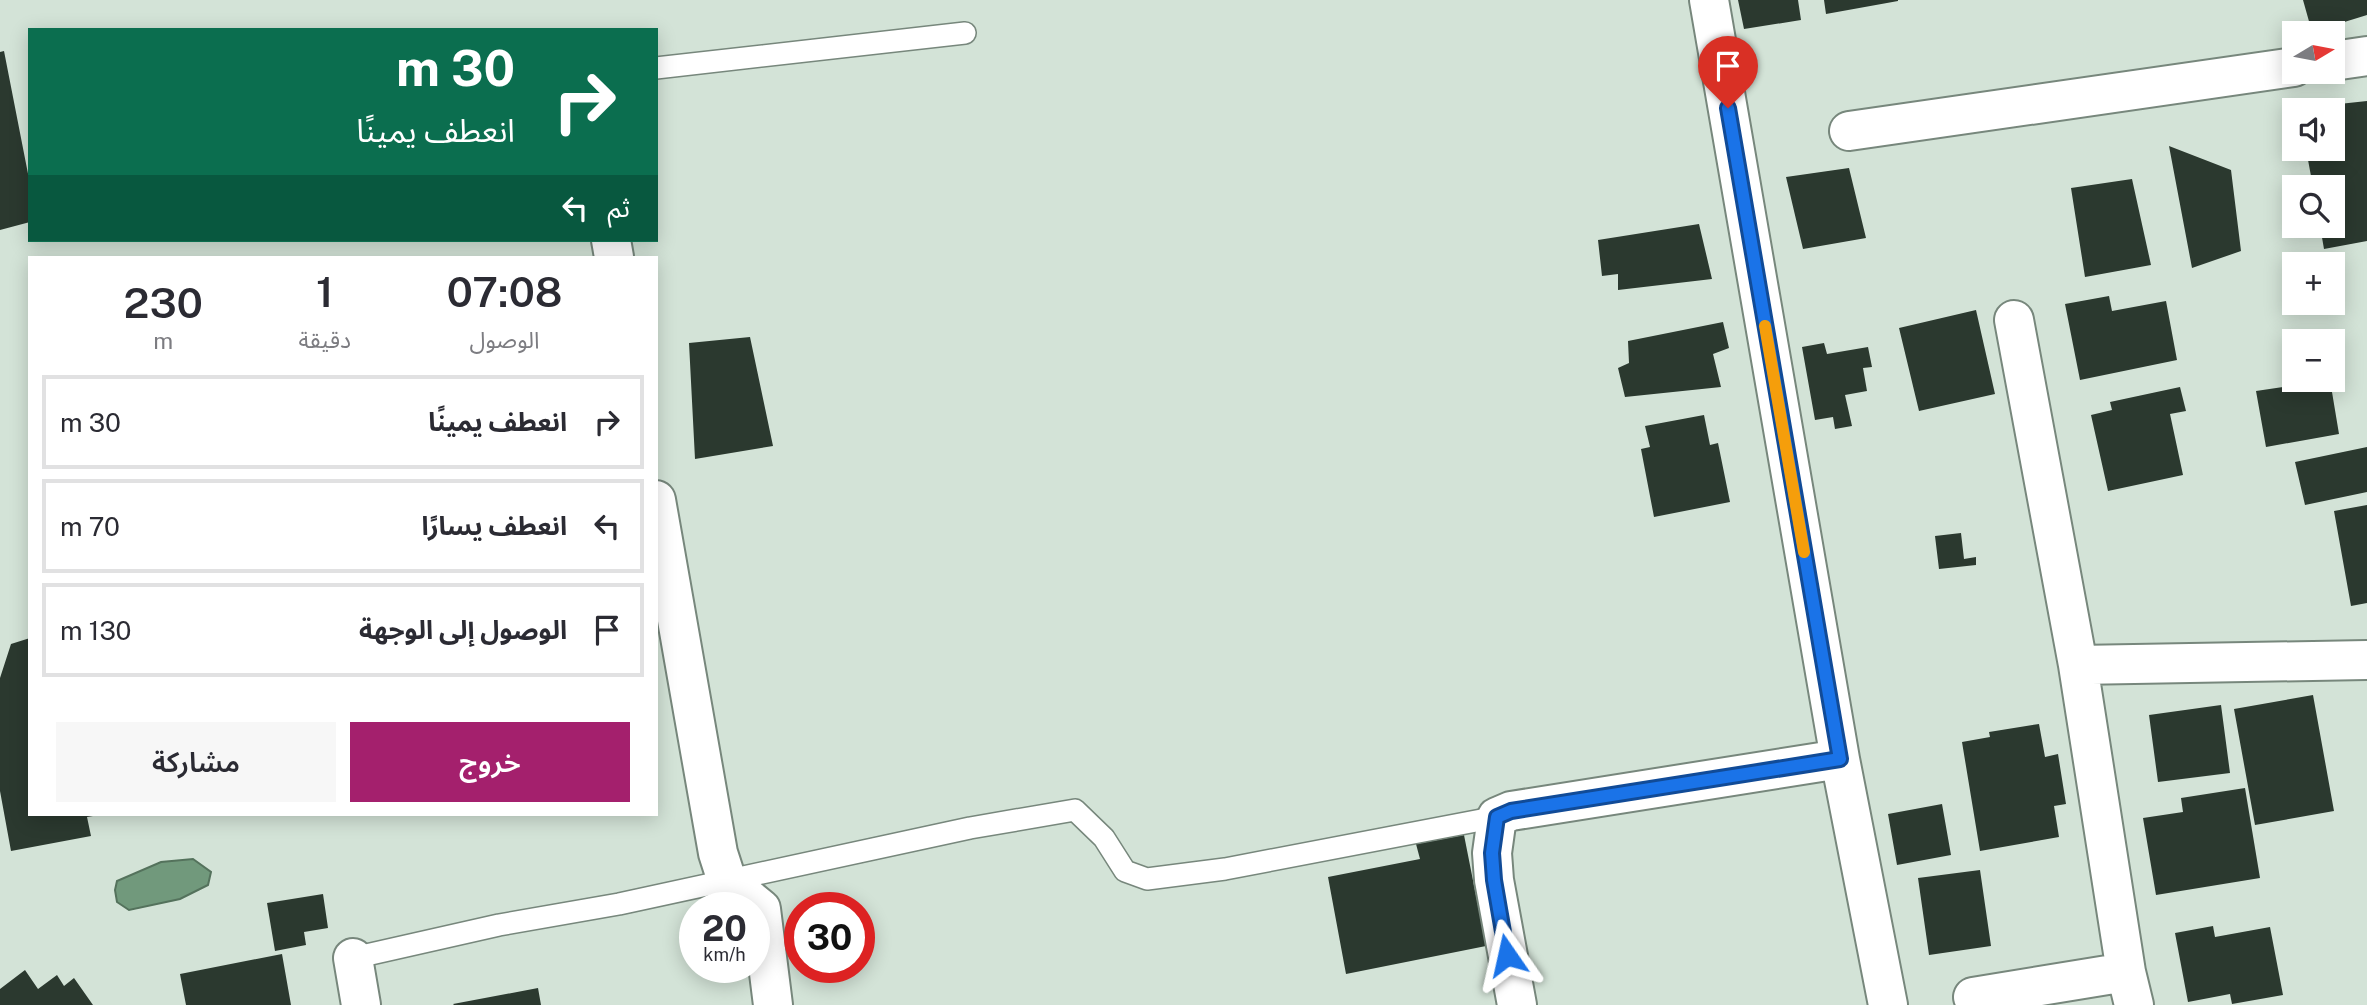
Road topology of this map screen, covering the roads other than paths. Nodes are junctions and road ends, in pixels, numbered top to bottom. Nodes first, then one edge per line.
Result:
1 (1709, 0) edge
2 (965, 33) dead end
3 (2367, 56) edge
4 (2345, 59) edge
5 (658, 68) edge
6 (2282, 69) edge
7 (1849, 131) dead end
8 (2014, 320) dead end
9 (658, 511) edge
10 (2367, 660) edge
11 (2078, 665) junction
12 (1840, 759) junction
13 (1497, 817) junction
14 (727, 881) junction
15 (352, 958) joint
16 (2130, 989) edge
17 (1973, 997) dead end
18 (361, 1005) edge
19 (774, 1005) edge
20 (1517, 1005) edge
21 (1888, 1005) edge

1 - 12 street
2 - 5 lane
3 - 4 street
6 - 7 street
8 - 11 street
9 - 14 street
10 - 11 street
11 - 16 street
12 - 13 street
12 - 21 street
13 - 14 lane
13 - 20 street
14 - 15 lane
14 - 19 street
15 - 18 street
16 - 17 street

